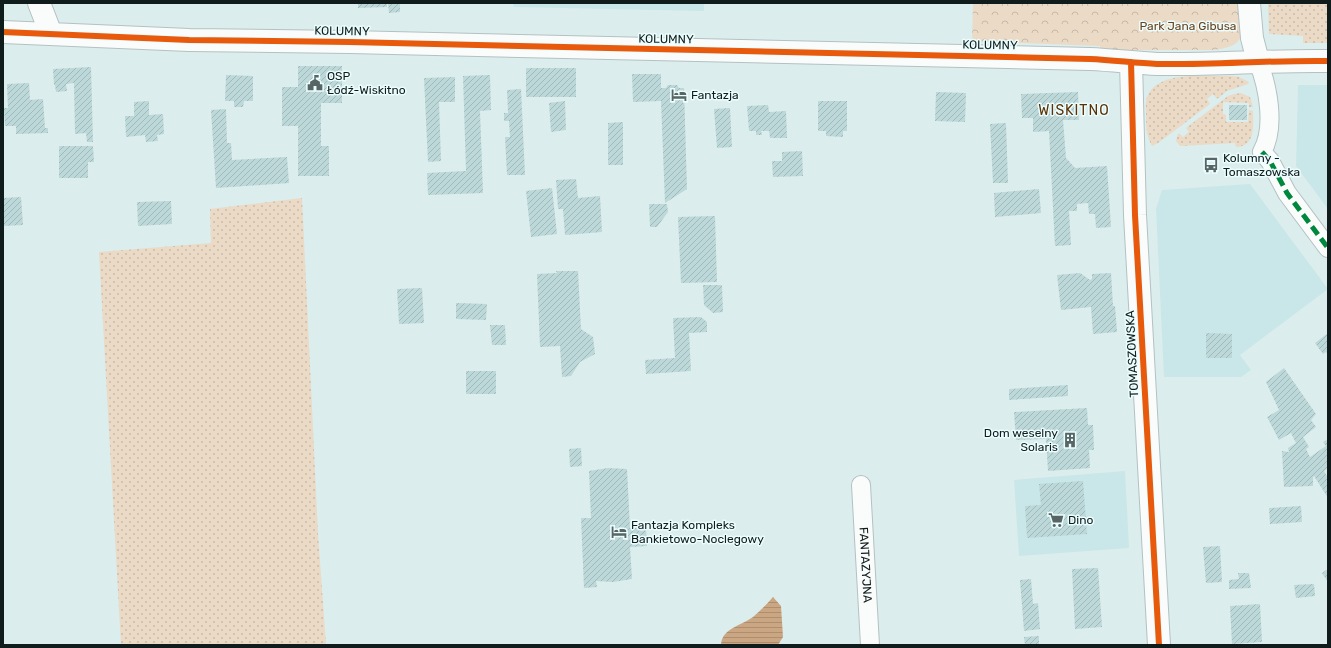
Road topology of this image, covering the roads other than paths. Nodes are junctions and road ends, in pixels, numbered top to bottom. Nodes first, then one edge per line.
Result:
1 (39, 3) edge
2 (1249, 3) edge
3 (3, 32) edge
4 (51, 34) junction
5 (1258, 61) junction
6 (1328, 61) edge
7 (1131, 62) junction
8 (1328, 248) edge
9 (861, 485) dead end
10 (870, 645) edge
11 (1159, 645) edge

1 - 4 street
2 - 5 street
3 - 4 street, KOLUMNY
4 - 7 street, KOLUMNY
5 - 6 street, KOLUMNY
5 - 7 street, KOLUMNY
5 - 8 street
7 - 11 street, TOMASZOWSKA
9 - 10 street, FANTAZYJNA

